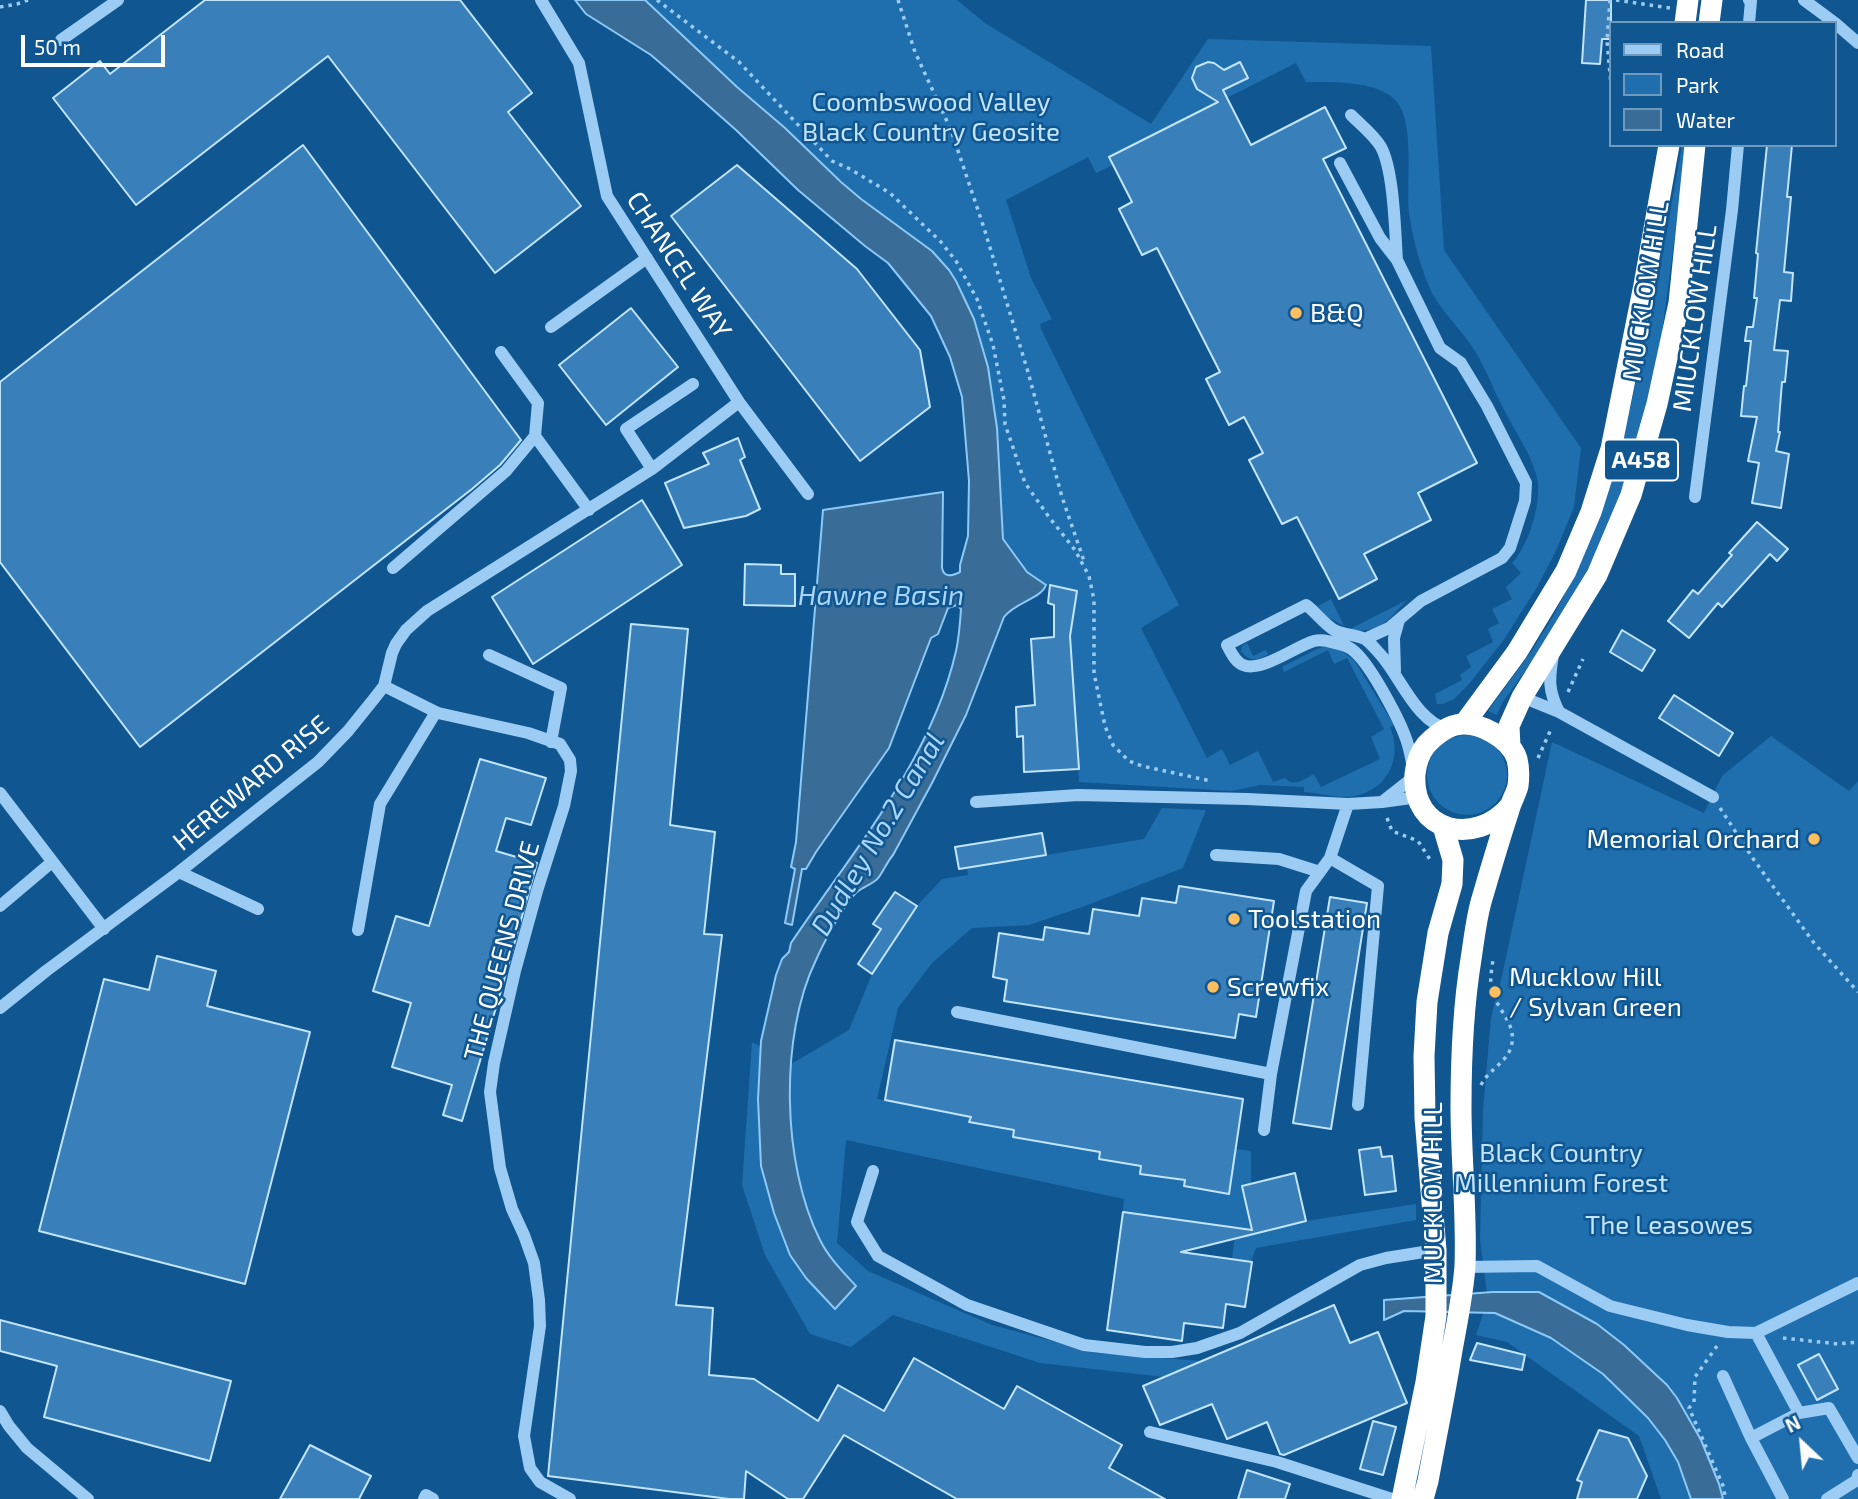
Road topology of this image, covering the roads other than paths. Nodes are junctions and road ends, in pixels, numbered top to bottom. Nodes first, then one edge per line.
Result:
1 (118, 0) edge
2 (541, 0) edge
3 (1712, 0) edge
4 (1749, 0) edge
5 (1804, 0) edge
6 (1709, 21) edge
7 (1749, 21) edge
8 (1832, 21) edge
9 (1837, 25) edge
10 (61, 40) dead end
11 (1858, 43) edge
12 (1351, 115) dead end
13 (1669, 147) edge
14 (1695, 147) edge
15 (1738, 147) edge
16 (1340, 163) dead end
17 (647, 258) junction
18 (1397, 260) junction
19 (551, 327) dead end
20 (501, 352) dead end
21 (694, 384) dead end
22 (739, 402) junction
23 (535, 436) junction
24 (652, 469) junction
25 (808, 494) dead end
26 (1695, 497) dead end
27 (589, 510) junction
28 (393, 568) dead end
29 (1399, 620) junction
30 (1365, 639) junction
31 (1555, 644) junction
32 (489, 655) dead end
33 (1396, 674) junction
34 (384, 686) junction
35 (1522, 697) junction
36 (436, 712) junction
37 (1559, 712) junction
38 (1456, 726) junction
39 (551, 742) junction
40 (1510, 747) junction
41 (1417, 787) junction
42 (0, 793) edge
43 (1713, 797) road end
44 (976, 802) dead end
45 (1382, 802) junction
46 (1348, 804) junction
47 (1510, 806) junction
48 (1443, 826) junction
49 (1216, 855) dead end
50 (1329, 858) junction
51 (52, 862) junction
52 (179, 872) junction
53 (1320, 872) junction
54 (0, 906) edge
55 (258, 909) dead end
56 (104, 929) junction
57 (358, 930) dead end
58 (0, 1008) edge
59 (957, 1012) dead end
60 (1271, 1074) junction
61 (1358, 1105) dead end
62 (1264, 1130) dead end
63 (873, 1171) dead end
64 (1436, 1250) junction
65 (1465, 1267) junction
66 (1858, 1283) edge
67 (1756, 1333) junction
68 (1723, 1376) dead end
69 (0, 1411) edge
70 (1799, 1413) junction
71 (1150, 1432) dead end
72 (1751, 1438) junction
73 (1858, 1458) edge
74 (1858, 1475) edge
75 (88, 1499) edge
76 (424, 1499) edge
77 (433, 1499) edge
78 (570, 1499) edge
79 (1392, 1499) edge
80 (1402, 1499) edge
81 (1423, 1499) edge
82 (1783, 1499) edge
83 (1827, 1499) edge

1 - 10 street
2 - 17 street, CHANCEL WAY
3 - 6 highway
4 - 7 street
5 - 8 street
9 - 11 street
12 - 18 street
13 - 38 highway, MUCKLOW HILL / A458
14 - 31 highway, MUCKLOW HILL / A458
15 - 26 street, MIUCKLOW HILL
16 - 18 street
17 - 19 street
17 - 22 street, CHANCEL WAY
18 - 29 street
20 - 23 street
21 - 24 street
22 - 24 street, HEREWARD RISE
22 - 25 street, CHANCEL WAY
23 - 27 street
23 - 28 street
24 - 27 street, HEREWARD RISE
27 - 34 street, HEREWARD RISE
29 - 30 street
29 - 33 street
30 - 33 street
30 - 41 street
31 - 35 highway, MUCKLOW HILL / A458
31 - 37 street
32 - 39 street
33 - 38 street
34 - 36 street
34 - 52 street, HEREWARD RISE
35 - 37 street
35 - 40 highway, MUCKLOW HILL / A458
36 - 39 street
36 - 57 street
37 - 43 street
38 - 40 highway
38 - 41 highway, MUCKLOW HILL / A458
39 - 78 street, THE QUEENS DRIVE
40 - 47 highway, MUCKLOW HILL / A458
41 - 45 street
41 - 45 street
41 - 48 highway, MUCKLOW HILL
42 - 51 street
44 - 46 street
45 - 46 street
46 - 50 street
47 - 48 highway
47 - 65 highway, MUCKLOW HILL / A458
48 - 64 highway, MUCKLOW HILL
49 - 53 street
50 - 53 street
50 - 61 street
51 - 54 street
51 - 56 street
52 - 55 street
52 - 56 street, HEREWARD RISE
53 - 60 street
56 - 58 street, HEREWARD RISE
59 - 60 street
60 - 62 street
63 - 64 street
64 - 80 highway, MUCKLOW HILL
65 - 67 street
65 - 81 highway, MUCKLOW HILL / A458
66 - 67 street
67 - 70 street
68 - 72 street
69 - 75 street
70 - 72 street
70 - 73 street
71 - 79 street
72 - 82 street
74 - 83 street
76 - 77 street

